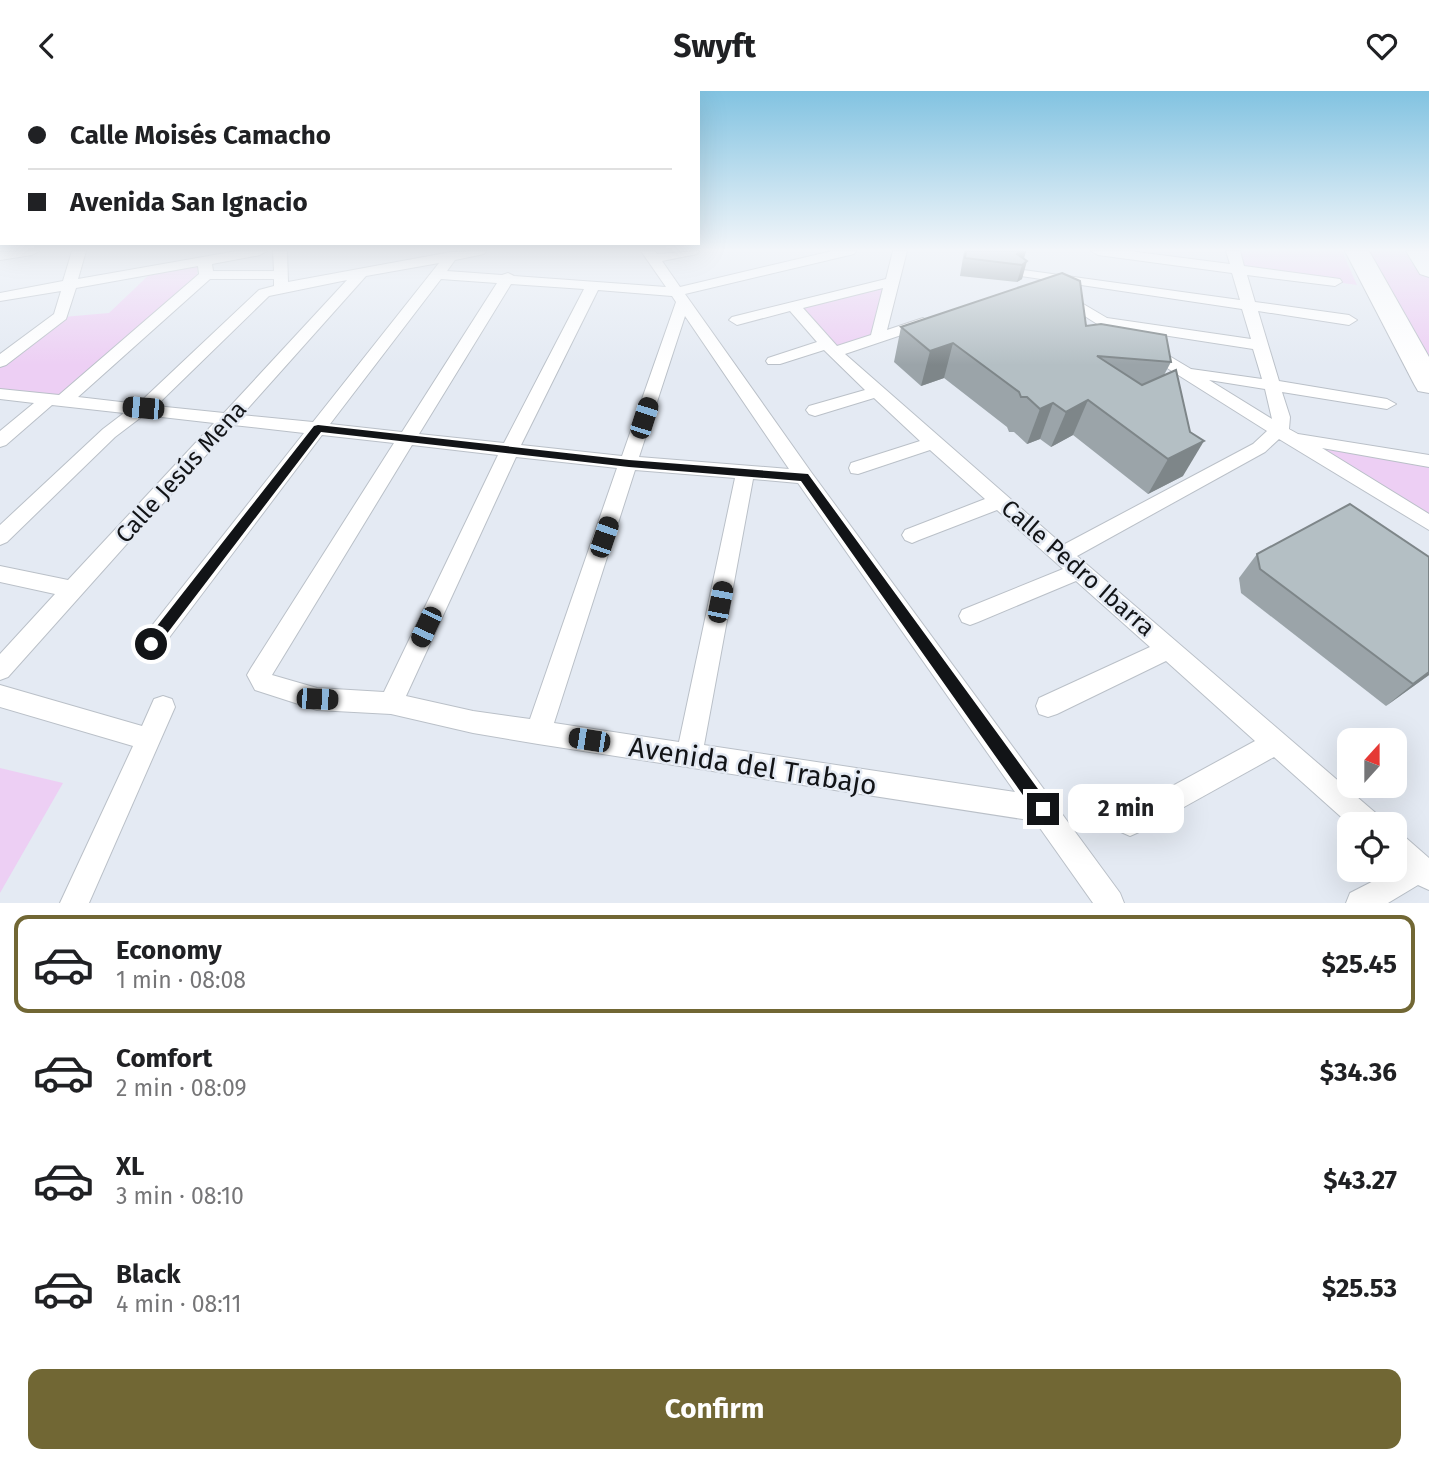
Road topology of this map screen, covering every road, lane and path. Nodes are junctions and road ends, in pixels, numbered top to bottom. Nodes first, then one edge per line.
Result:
1 (48, 289) edge
2 (70, 289) edge
3 (182, 289) edge
4 (270, 289) edge
5 (347, 289) edge
6 (425, 289) edge
7 (502, 289) edge
8 (592, 289) edge
9 (626, 289) edge
10 (673, 289) edge
11 (708, 289) edge
12 (863, 289) edge
13 (889, 289) edge
14 (1045, 289) edge
15 (1090, 289) edge
16 (1245, 289) edge
17 (1378, 289) edge
18 (0, 297) edge
19 (678, 297) junction
20 (793, 306) junction
21 (1250, 306) junction
22 (943, 316) edge
23 (737, 320) dead end
24 (1349, 320) dead end
25 (1102, 321) junction
26 (877, 340) junction
27 (1261, 345) junction
28 (831, 348) junction
29 (774, 361) dead end
30 (0, 362) edge
31 (1183, 371) junction
32 (1429, 384) edge
33 (1271, 386) junction
34 (877, 392) junction
35 (0, 394) edge
36 (56, 400) junction
37 (1387, 404) dead end
38 (143, 408) junction
39 (815, 410) dead end
40 (230, 418) junction
41 (318, 429) junction
42 (1287, 433) junction
43 (408, 438) junction
44 (0, 441) edge
45 (933, 443) junction
46 (510, 449) junction
47 (1429, 461) edge
48 (629, 463) junction
49 (858, 468) dead end
50 (745, 474) junction
51 (804, 477) junction
52 (1001, 501) junction
53 (1429, 523) edge
54 (912, 535) dead end
55 (0, 537) edge
56 (1063, 554) junction
57 (1081, 570) junction
58 (0, 573) edge
59 (74, 590) junction
60 (970, 616) dead end
61 (151, 644) dead end
62 (1171, 648) junction
63 (0, 670) edge
64 (0, 697) edge
65 (391, 703) junction
66 (163, 706) dead end
67 (1048, 706) dead end
68 (538, 733) junction
69 (149, 739) junction
70 (1277, 742) junction
71 (689, 756) junction
72 (1043, 809) junction
73 (1356, 812) edge
74 (1130, 823) dead end
75 (1407, 858) edge
76 (1424, 873) edge
77 (74, 903) edge
78 (1111, 903) edge
79 (1360, 903) edge

1 - 18 street
2 - 30 street
3 - 36 street
4 - 38 street
5 - 40 street, Calle Jesús Mena
6 - 41 street
7 - 43 street
8 - 46 street
9 - 19 street
10 - 19 street
11 - 19 street
12 - 20 street
13 - 26 street
14 - 25 street
15 - 21 street
16 - 21 street
17 - 32 highway
19 - 48 street
19 - 51 street
20 - 23 street
20 - 28 street, Calle Pedro Ibarra
21 - 24 street
21 - 27 street
22 - 26 street
25 - 27 street
25 - 31 street
26 - 28 street
27 - 33 street
28 - 29 street
28 - 34 street, Calle Pedro Ibarra
31 - 33 street
31 - 42 street
33 - 37 street
33 - 42 street
34 - 39 street
34 - 45 street, Calle Pedro Ibarra
35 - 36 street
36 - 38 street
36 - 44 street
38 - 40 street
38 - 55 street
40 - 41 street
40 - 59 street, Calle Jesús Mena
41 - 43 street
41 - 61 street
42 - 47 street
42 - 53 street
42 - 56 street
43 - 46 street
43 - 65 street, Avenida del Trabajo
45 - 49 street
45 - 52 street, Calle Pedro Ibarra
46 - 48 street
46 - 65 street
48 - 50 street
48 - 68 street
50 - 51 street
50 - 71 street
51 - 72 street
52 - 54 street
52 - 56 street, Calle Pedro Ibarra
56 - 57 street, Calle Pedro Ibarra
57 - 60 street
57 - 62 street, Calle Pedro Ibarra
58 - 59 street
59 - 63 street, Calle Jesús Mena
62 - 67 street
62 - 70 street, Calle Pedro Ibarra
64 - 69 street
65 - 68 street, Avenida del Trabajo
66 - 69 street
68 - 71 street, Avenida del Trabajo
69 - 77 street
70 - 73 street, Calle Pedro Ibarra
70 - 74 street
71 - 72 street, Avenida del Trabajo
72 - 78 street
75 - 76 street
76 - 79 street

